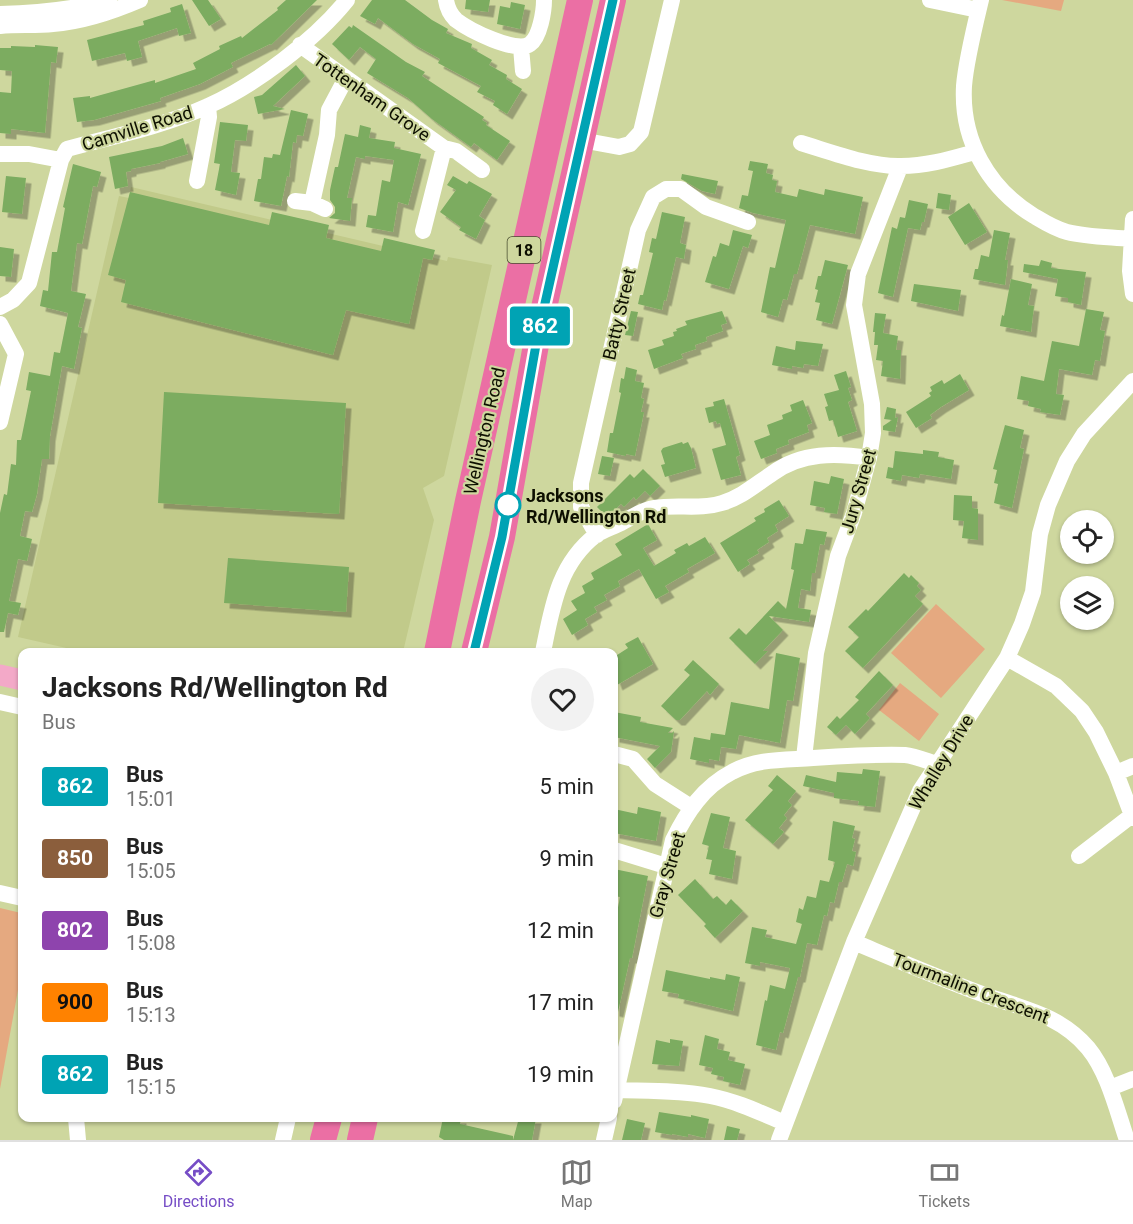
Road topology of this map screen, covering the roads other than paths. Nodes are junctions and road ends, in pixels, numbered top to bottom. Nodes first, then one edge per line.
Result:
1 (109, 0) edge
2 (140, 0) edge
3 (347, 0) edge
4 (446, 0) edge
5 (544, 0) edge
6 (580, 0) edge
7 (613, 0) edge
8 (672, 0) edge
9 (930, 0) edge
10 (980, 5) edge
11 (0, 14) edge
12 (0, 26) edge
13 (300, 45) junction
14 (521, 47) junction
15 (523, 71) dead end
16 (346, 78) junction
17 (208, 106) junction
18 (581, 140) junction
19 (801, 143) dead end
20 (444, 148) junction
21 (975, 152) junction
22 (0, 154) edge
23 (61, 160) junction
24 (900, 167) junction
25 (482, 170) dead end
26 (197, 181) dead end
27 (310, 204) dead end
28 (1133, 219) edge
29 (748, 222) dead end
30 (423, 231) dead end
31 (1130, 239) junction
32 (1133, 294) edge
33 (0, 307) edge
34 (0, 324) edge
35 (1133, 381) edge
36 (1126, 396) edge
37 (0, 422) edge
38 (869, 458) junction
39 (597, 535) junction
40 (438, 648) edge
41 (475, 648) edge
42 (544, 648) edge
43 (1007, 658) junction
44 (0, 675) edge
45 (18, 679) edge
46 (0, 702) edge
47 (18, 706) edge
48 (618, 755) edge
49 (808, 758) junction
50 (1133, 766) edge
51 (933, 770) junction
52 (1116, 773) junction
53 (691, 807) junction
54 (1132, 817) edge
55 (618, 851) edge
56 (1078, 856) dead end
57 (666, 866) junction
58 (0, 893) edge
59 (18, 897) edge
60 (854, 942) junction
61 (619, 1051) edge
62 (1133, 1079) edge
63 (1110, 1088) junction
64 (618, 1096) edge
65 (76, 1122) edge
66 (287, 1122) edge
67 (328, 1122) edge
68 (608, 1122) edge
69 (785, 1123) junction
70 (78, 1140) edge
71 (283, 1140) edge
72 (323, 1140) edge
73 (604, 1140) edge
74 (779, 1140) edge
75 (1127, 1140) edge

1 - 11 street
2 - 12 street
3 - 13 street, Camville Road
4 - 14 street
5 - 14 street
6 - 40 highway, Wellington Road / 18
7 - 18 highway, Wellington Road / 18
8 - 18 street
9 - 10 street
10 - 21 street
13 - 16 street, Tottenham Grove
13 - 17 street, Camville Road
14 - 15 street
16 - 20 street, Tottenham Grove
16 - 27 street
17 - 23 street, Camville Road
17 - 26 street
18 - 41 highway, Wellington Road / 18
19 - 24 street
20 - 25 street, Tottenham Grove
20 - 30 street, Tottenham Grove
21 - 24 street
21 - 31 street
22 - 23 street
23 - 33 street, Camville Road
24 - 38 street, Jury Street
28 - 31 street
29 - 39 street, Batty Street
31 - 32 street
34 - 37 street
35 - 36 street, Whalley Drive
36 - 43 street, Whalley Drive
38 - 39 street
38 - 49 street, Jury Street
39 - 42 street
43 - 51 street, Whalley Drive
43 - 52 street
44 - 45 main road
46 - 47 street
48 - 53 street
49 - 51 street, Gray Street
49 - 53 street, Gray Street
50 - 52 street
51 - 60 street, Whalley Drive
52 - 54 street
53 - 57 street, Gray Street
54 - 56 street
55 - 57 street
57 - 61 street, Gray Street
58 - 59 street
60 - 63 street, Tourmaline Crescent
60 - 69 street, Whalley Drive
62 - 63 street
63 - 75 street, Tourmaline Crescent
64 - 69 street, Gray Street
65 - 70 street
66 - 71 street
67 - 72 highway
68 - 73 street
69 - 74 street, Whalley Drive

